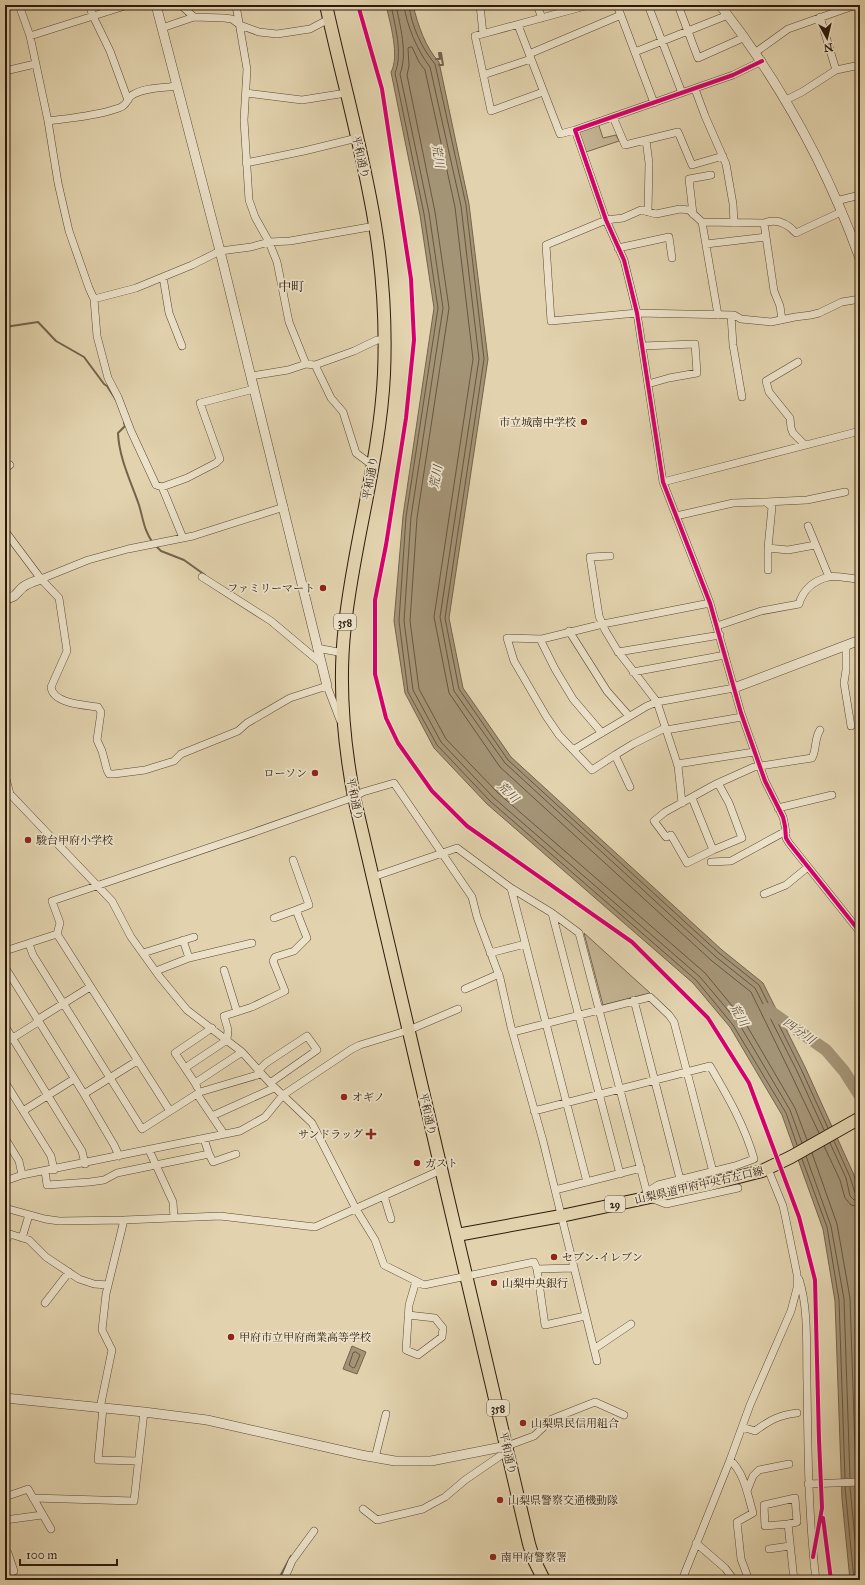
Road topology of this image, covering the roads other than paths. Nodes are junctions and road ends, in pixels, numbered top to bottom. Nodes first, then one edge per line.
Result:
1 (19, 5) edge
2 (89, 5) edge
3 (128, 5) edge
4 (156, 5) edge
5 (184, 5) edge
6 (235, 5) edge
7 (326, 5) edge
8 (480, 5) edge
9 (537, 5) edge
10 (589, 5) edge
11 (617, 5) edge
12 (648, 5) edge
13 (678, 5) edge
14 (720, 5) edge
15 (856, 5) edge
16 (578, 6) edge
17 (621, 15) junction
18 (728, 15) junction
19 (93, 16) junction
20 (194, 17) junction
21 (820, 17) junction
22 (542, 18) junction
23 (329, 19) junction
24 (240, 25) junction
25 (518, 25) junction
26 (162, 28) junction
27 (688, 31) junction
28 (483, 34) junction
29 (30, 36) junction
30 (745, 38) junction
31 (662, 42) junction
32 (635, 52) junction
33 (756, 52) junction
34 (530, 57) junction
35 (762, 61) junction
36 (35, 64) junction
37 (860, 65) edge
38 (836, 70) junction
39 (5, 71) edge
40 (483, 75) junction
41 (177, 86) junction
42 (695, 89) junction
43 (346, 92) junction
44 (543, 92) junction
45 (246, 93) junction
46 (682, 93) junction
47 (128, 100) junction
48 (786, 100) junction
49 (654, 103) junction
50 (613, 117) junction
51 (48, 121) junction
52 (575, 130) junction
53 (356, 138) junction
54 (646, 140) junction
55 (723, 156) junction
56 (246, 163) junction
57 (711, 175) dead end
58 (860, 195) edge
59 (836, 201) junction
60 (648, 212) junction
61 (840, 212) junction
62 (693, 214) junction
63 (606, 220) junction
64 (702, 222) junction
65 (734, 223) junction
66 (764, 223) junction
67 (375, 226) junction
68 (766, 237) junction
69 (269, 242) junction
70 (706, 244) junction
71 (618, 248) junction
72 (220, 251) junction
73 (672, 258) dead end
74 (860, 259) edge
75 (163, 277) junction
76 (94, 299) junction
77 (860, 299) edge
78 (637, 314) junction
79 (718, 315) junction
80 (731, 315) junction
81 (782, 320) junction
82 (385, 340) junction
83 (182, 346) dead end
84 (642, 346) junction
85 (798, 362) dead end
86 (306, 364) junction
87 (315, 365) junction
88 (251, 376) junction
89 (648, 384) junction
90 (254, 389) junction
91 (742, 397) dead end
92 (860, 431) edge
93 (804, 444) junction
94 (372, 465) junction
95 (663, 482) junction
96 (162, 487) junction
97 (845, 492) dead end
98 (766, 502) junction
99 (284, 507) junction
100 (676, 516) junction
101 (808, 526) dead end
102 (5, 531) edge
103 (183, 538) junction
104 (815, 545) junction
105 (768, 548) junction
106 (610, 556) dead end
107 (768, 570) dead end
108 (202, 577) dead end
109 (829, 577) junction
110 (41, 579) junction
111 (860, 579) edge
112 (5, 598) edge
113 (710, 603) junction
114 (603, 624) junction
115 (717, 626) junction
116 (569, 631) junction
117 (720, 635) junction
118 (540, 639) junction
119 (860, 640) edge
120 (846, 645) junction
121 (317, 648) junction
122 (618, 652) junction
123 (343, 653) junction
124 (726, 655) junction
125 (321, 663) junction
126 (633, 672) junction
127 (327, 686) junction
128 (734, 688) junction
129 (657, 702) junction
130 (630, 716) junction
131 (742, 717) junction
132 (343, 726) junction
133 (851, 726) dead end
134 (666, 729) junction
135 (820, 730) dead end
136 (602, 733) junction
137 (573, 750) junction
138 (754, 752) junction
139 (615, 755) junction
140 (677, 764) junction
141 (759, 767) junction
142 (5, 775) edge
143 (718, 783) junction
144 (630, 787) dead end
145 (8, 795) edge
146 (832, 795) dead end
147 (354, 797) junction
148 (692, 798) junction
149 (682, 803) junction
150 (778, 808) junction
151 (786, 831) junction
152 (713, 850) junction
153 (442, 853) junction
154 (293, 860) dead end
155 (711, 862) dead end
156 (808, 867) junction
157 (373, 877) junction
158 (98, 885) junction
159 (511, 888) junction
160 (764, 894) dead end
161 (296, 910) junction
162 (552, 913) junction
163 (274, 918) dead end
164 (860, 932) edge
165 (57, 934) junction
166 (194, 937) dead end
167 (183, 940) junction
168 (252, 943) dead end
169 (29, 944) junction
170 (525, 944) junction
171 (5, 951) edge
172 (143, 953) junction
173 (490, 953) junction
174 (189, 958) junction
175 (5, 967) edge
176 (224, 970) dead end
177 (156, 971) junction
178 (499, 974) junction
179 (90, 987) junction
180 (465, 989) dead end
181 (634, 1000) junction
182 (63, 1004) junction
183 (458, 1009) dead end
184 (599, 1009) junction
185 (237, 1012) junction
186 (578, 1015) junction
187 (38, 1021) junction
188 (546, 1023) junction
189 (5, 1026) edge
190 (212, 1028) junction
191 (409, 1030) junction
192 (513, 1032) junction
193 (12, 1038) junction
194 (227, 1040) junction
195 (5, 1043) edge
196 (242, 1052) junction
197 (137, 1061) junction
198 (185, 1068) junction
199 (687, 1072) junction
200 (260, 1073) junction
201 (110, 1078) junction
202 (74, 1079) junction
203 (655, 1080) junction
204 (5, 1082) edge
205 (195, 1083) junction
206 (272, 1086) junction
207 (620, 1089) junction
208 (198, 1093) junction
209 (84, 1094) junction
210 (283, 1095) junction
211 (599, 1095) junction
212 (48, 1096) junction
213 (567, 1103) junction
214 (23, 1111) junction
215 (170, 1111) junction
216 (534, 1112) junction
217 (212, 1116) junction
218 (860, 1118) edge
219 (224, 1134) junction
220 (5, 1138) edge
221 (204, 1139) junction
222 (149, 1150) junction
223 (209, 1154) junction
224 (236, 1154) dead end
225 (119, 1156) junction
226 (85, 1164) junction
227 (156, 1165) junction
228 (641, 1168) junction
229 (770, 1168) junction
230 (54, 1170) junction
231 (441, 1170) junction
232 (45, 1171) junction
233 (713, 1172) junction
234 (620, 1174) junction
235 (22, 1175) junction
236 (680, 1179) junction
237 (5, 1181) edge
238 (587, 1182) junction
239 (738, 1188) dead end
240 (555, 1190) junction
241 (648, 1195) junction
242 (384, 1196) junction
243 (5, 1208) edge
244 (356, 1209) junction
245 (30, 1215) junction
246 (561, 1216) junction
247 (174, 1218) junction
248 (391, 1219) dead end
249 (124, 1220) junction
250 (457, 1235) junction
251 (22, 1238) junction
252 (5, 1242) edge
253 (573, 1268) junction
254 (537, 1269) junction
255 (70, 1272) junction
256 (797, 1274) junction
257 (467, 1275) junction
258 (416, 1281) junction
259 (108, 1285) junction
260 (45, 1303) dead end
261 (408, 1315) junction
262 (585, 1316) junction
263 (631, 1324) dead end
264 (594, 1349) junction
265 (597, 1361) dead end
266 (5, 1398) edge
267 (102, 1408) junction
268 (144, 1412) junction
269 (797, 1413) dead end
270 (386, 1414) dead end
271 (624, 1415) dead end
272 (742, 1426) junction
273 (507, 1446) junction
274 (500, 1456) dead end
275 (375, 1458) junction
276 (139, 1460) junction
277 (730, 1460) junction
278 (789, 1464) dead end
279 (860, 1482) edge
280 (808, 1484) junction
281 (747, 1491) junction
282 (5, 1497) edge
283 (33, 1498) junction
284 (363, 1509) dead end
285 (42, 1515) junction
286 (5, 1520) edge
287 (788, 1524) junction
288 (51, 1529) dead end
289 (314, 1531) dead end
290 (696, 1543) junction
291 (790, 1546) junction
292 (769, 1549) dead end
293 (5, 1551) edge
294 (5, 1575) edge
295 (284, 1580) edge
296 (544, 1580) edge
297 (682, 1580) edge
298 (734, 1580) edge
299 (742, 1580) edge
300 (794, 1580) edge
301 (816, 1580) edge

1 - 29 street
2 - 19 street
3 - 19 street
4 - 26 street
5 - 20 street
6 - 24 street
7 - 23 main road, 平和通り / 358
8 - 28 street
9 - 22 street
10 - 16 street
11 - 17 street
12 - 31 street
13 - 27 street
14 - 18 street
15 - 21 street
16 - 22 street
17 - 32 street
17 - 34 street
18 - 27 street
18 - 30 street
19 - 29 street
19 - 47 street
20 - 24 street
20 - 26 street
21 - 33 street
21 - 38 street
22 - 25 street
23 - 24 street
23 - 43 main road, 平和通り / 358
24 - 45 street
25 - 28 street
25 - 34 street
26 - 41 street
27 - 30 street
27 - 31 street
28 - 40 street
29 - 36 street
30 - 33 street
31 - 32 street
31 - 46 street
32 - 49 street
33 - 35 street
34 - 40 street
34 - 44 street
35 - 42 street
35 - 48 street
36 - 39 street
36 - 51 street
37 - 38 street
38 - 48 street
40 - 44 street
41 - 47 street
41 - 72 street
42 - 46 street
42 - 55 street
43 - 45 street
43 - 53 main road, 平和通り / 358
44 - 52 street
45 - 56 street
46 - 49 street
47 - 51 street
48 - 59 street
49 - 50 street
50 - 52 street
50 - 54 street
51 - 76 street
52 - 63 street
53 - 56 street
53 - 67 main road, 平和通り / 358
54 - 55 street
54 - 60 street
55 - 65 street
56 - 69 street
57 - 62 street
58 - 59 street
59 - 61 street
60 - 62 street
60 - 63 street
61 - 66 street
61 - 74 street
62 - 64 street
63 - 71 street
63 - 78 street
64 - 65 street
64 - 70 street
65 - 66 street
66 - 68 street
67 - 69 street
67 - 82 main road, 平和通り / 358
68 - 70 street
68 - 81 street
69 - 72 street
69 - 86 street
70 - 79 street
71 - 73 street
71 - 78 street
72 - 75 street
72 - 88 street
75 - 76 street
75 - 83 street
76 - 96 street
77 - 81 street
78 - 79 street
78 - 84 street
79 - 80 street
80 - 81 street
80 - 91 street
82 - 87 street
82 - 94 main road, 平和通り / 358
84 - 89 street
84 - 89 street
85 - 93 street
86 - 87 street
86 - 88 street
87 - 94 street
88 - 90 street
89 - 95 street
90 - 96 street
90 - 99 street
92 - 93 street
93 - 95 street
94 - 123 main road, 平和通り / 358
95 - 100 street
96 - 103 street
97 - 98 street
98 - 100 street
98 - 105 street
99 - 103 street
99 - 121 street
100 - 113 street
101 - 104 street
102 - 110 street
103 - 110 street
104 - 105 street
104 - 109 street
105 - 107 street
106 - 114 street
108 - 125 street
109 - 111 street
109 - 115 street
110 - 112 street
110 - 127 street
113 - 114 street
113 - 115 street
114 - 116 street
114 - 122 street
115 - 117 street
116 - 118 street
116 - 130 street
117 - 122 street
117 - 124 street
118 - 136 street
118 - 137 street
119 - 120 street
120 - 128 street
120 - 133 street
121 - 123 street
121 - 125 street
122 - 126 street
123 - 132 main road, 平和通り / 358
124 - 126 street
124 - 128 street
125 - 127 street
126 - 129 street
127 - 132 street
128 - 129 street
128 - 131 street
129 - 130 street
129 - 134 street
130 - 136 street
131 - 134 street
131 - 138 street
132 - 147 main road, 平和通り / 358
134 - 139 street
134 - 140 street
135 - 141 street
136 - 137 street
137 - 139 street
138 - 140 street
138 - 141 street
139 - 144 street
140 - 149 street
141 - 143 street
141 - 150 street
142 - 145 street
143 - 148 street
143 - 152 street
145 - 158 street
146 - 150 street
147 - 153 street
147 - 157 main road, 平和通り / 358
147 - 158 street
148 - 149 street
148 - 152 street
149 - 152 street
150 - 151 street
151 - 155 street
151 - 156 street
153 - 157 street
153 - 159 street
153 - 173 street
154 - 161 street
156 - 160 street
156 - 164 street
157 - 191 main road, 平和通り / 358
158 - 165 street
158 - 172 street
159 - 162 street
159 - 170 street
161 - 163 street
161 - 185 street
162 - 184 street
162 - 186 street
165 - 169 street
165 - 179 street
166 - 167 street
167 - 172 street
167 - 174 street
168 - 174 street
169 - 171 street
169 - 182 street
170 - 173 street
170 - 188 street
172 - 177 street
173 - 178 street
174 - 177 street
175 - 187 street
176 - 185 street
177 - 190 street
178 - 180 street
178 - 192 street
179 - 182 street
179 - 197 street
181 - 184 street
181 - 199 street
181 - 203 street
182 - 187 street
182 - 201 street
183 - 191 street
184 - 186 street
184 - 207 street
185 - 194 street
186 - 188 street
186 - 211 street
187 - 193 street
187 - 202 street
188 - 192 street
188 - 213 street
189 - 193 street
190 - 194 street
190 - 198 street
191 - 210 street
191 - 231 main road, 平和通り / 358
192 - 216 street
193 - 195 street
193 - 212 street
194 - 196 street
194 - 198 street
196 - 200 street
196 - 205 street
197 - 201 street
197 - 215 street
198 - 205 street
199 - 203 street
199 - 233 street
199 - 233 street
200 - 206 street
200 - 206 street
200 - 208 street
201 - 209 street
201 - 215 street
202 - 209 street
202 - 212 street
203 - 207 street
203 - 236 street
204 - 214 street
205 - 208 street
206 - 210 street
206 - 217 street
207 - 211 street
207 - 228 street
208 - 215 street
208 - 217 street
209 - 225 street
210 - 219 street
210 - 244 street
211 - 213 street
211 - 234 street
212 - 214 street
212 - 226 street
213 - 216 street
213 - 238 street
214 - 230 street
216 - 240 street
217 - 219 street
218 - 229 main road, 山梨県道甲府中央右左口線 / 29
219 - 221 street
220 - 235 street
221 - 222 street
221 - 223 street
222 - 225 street
222 - 227 street
223 - 224 street
223 - 227 street
225 - 226 street
226 - 230 street
227 - 232 street
227 - 247 street
228 - 234 street
228 - 241 street
229 - 241 main road, 山梨県道甲府中央右左口線 / 29
229 - 256 street
230 - 232 street
231 - 242 street
231 - 250 main road, 平和通り / 358
232 - 235 street
233 - 236 street
234 - 238 street
235 - 237 street
236 - 241 street
238 - 240 street
239 - 241 street
240 - 246 street
241 - 246 main road, 山梨県道甲府中央右左口線 / 29
242 - 244 street
242 - 248 street
243 - 245 street
244 - 247 street
244 - 258 street
245 - 249 street
245 - 251 street
246 - 250 main road, 山梨県道甲府中央右左口線 / 29
246 - 253 street
247 - 249 street
249 - 259 street
250 - 257 main road, 平和通り / 358
251 - 252 street
251 - 255 street
253 - 254 street
253 - 262 street
254 - 257 street
254 - 262 street
255 - 259 street
255 - 260 street
256 - 272 street
256 - 280 street
257 - 258 street
257 - 273 main road, 平和通り / 358
258 - 261 street
259 - 267 street
261 - 261 street
262 - 264 street
263 - 264 street
264 - 265 street
266 - 267 street
267 - 268 street
267 - 276 street
268 - 275 street
268 - 276 street
269 - 272 street
270 - 275 street
271 - 273 street
272 - 277 street
273 - 275 street
273 - 296 main road, 平和通り / 358
274 - 284 street
276 - 283 street
277 - 281 street
277 - 290 street
278 - 281 street
279 - 280 street
280 - 301 street
281 - 299 street
282 - 283 street
283 - 285 street
285 - 286 street
285 - 288 street
287 - 287 street
287 - 291 street
289 - 295 street
290 - 297 street
290 - 298 street
291 - 292 street
291 - 300 street
293 - 294 street

